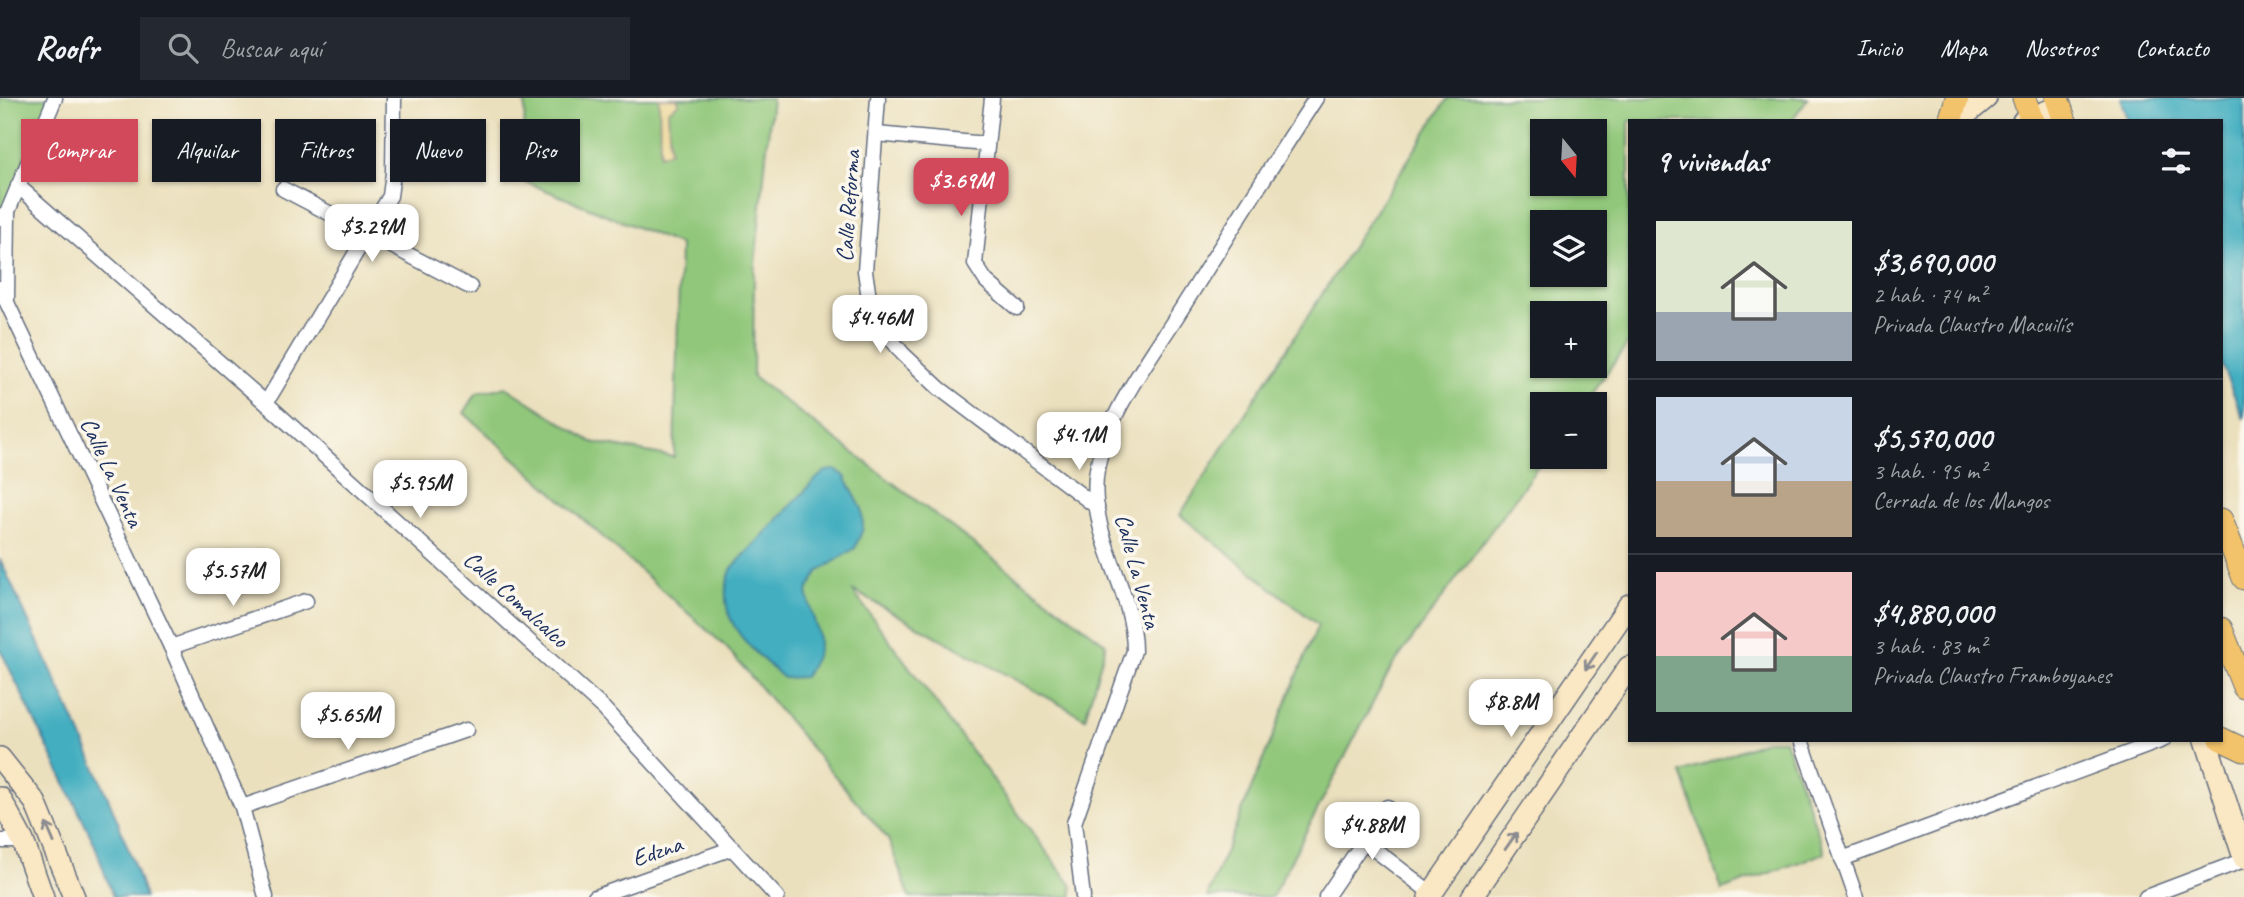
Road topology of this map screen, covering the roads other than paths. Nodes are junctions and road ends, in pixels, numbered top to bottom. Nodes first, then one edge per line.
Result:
1 (55, 98) edge
2 (394, 98) edge
3 (878, 98) edge
4 (992, 98) edge
5 (1316, 98) edge
6 (1957, 98) edge
7 (1986, 98) edge
8 (2061, 108) edge
9 (2027, 114) edge
10 (1951, 119) edge
11 (1960, 119) edge
12 (876, 134) junction
13 (986, 144) junction
14 (18, 186) junction
15 (282, 189) dead end
16 (4, 214) edge
17 (369, 235) junction
18 (470, 287) dead end
19 (4, 294) edge
20 (1017, 308) dead end
21 (266, 403) junction
22 (1097, 507) junction
23 (2223, 525) edge
24 (2244, 578) edge
25 (306, 601) dead end
26 (1628, 606) edge
27 (2223, 634) edge
28 (171, 647) junction
29 (1628, 672) edge
30 (2244, 687) edge
31 (466, 730) dead end
32 (2223, 740) edge
33 (1802, 742) edge
34 (2158, 742) edge
35 (2207, 742) edge
36 (2244, 751) edge
37 (0, 758) edge
38 (0, 798) edge
39 (242, 807) junction
40 (1387, 807) dead end
41 (0, 841) edge
42 (23, 841) junction
43 (1365, 842) junction
44 (733, 848) junction
45 (1842, 859) junction
46 (2244, 859) edge
47 (1430, 895) edge
48 (43, 897) edge
49 (74, 897) edge
50 (266, 897) edge
51 (596, 897) edge
52 (777, 897) edge
53 (1083, 897) edge
54 (1326, 897) edge
55 (1472, 897) edge
56 (1856, 897) edge
57 (2146, 897) edge

1 - 14 street, Calle La Venta
2 - 17 street
3 - 12 street, Calle Reforma
4 - 13 street
5 - 22 street, Calle La Venta
6 - 10 main road
7 - 11 street
8 - 9 street
12 - 13 street
12 - 22 street, Calle Reforma
13 - 20 street
14 - 16 street, Calle La Venta
14 - 21 street, Calle Comalcalco
15 - 17 street
16 - 19 street, Calle La Venta
17 - 18 street
17 - 21 street
19 - 28 street, Calle La Venta
21 - 44 street, Calle Comalcalco
22 - 53 street, Calle La Venta
23 - 24 main road
25 - 28 street
26 -> 47 street
27 - 30 main road
28 - 39 street, Calle La Venta
55 -> 29 street
31 - 39 street
32 - 36 main road
33 - 45 street
34 - 45 street
35 - 46 street
49 -> 37 street
38 - 42 street
39 - 50 street, Calle La Venta
40 - 43 street
41 - 42 street
42 - 48 street
43 - 47 street
43 - 54 street
44 - 51 street, Edzna
44 - 52 street, Calle Comalcalco
45 - 56 street
46 - 57 street

